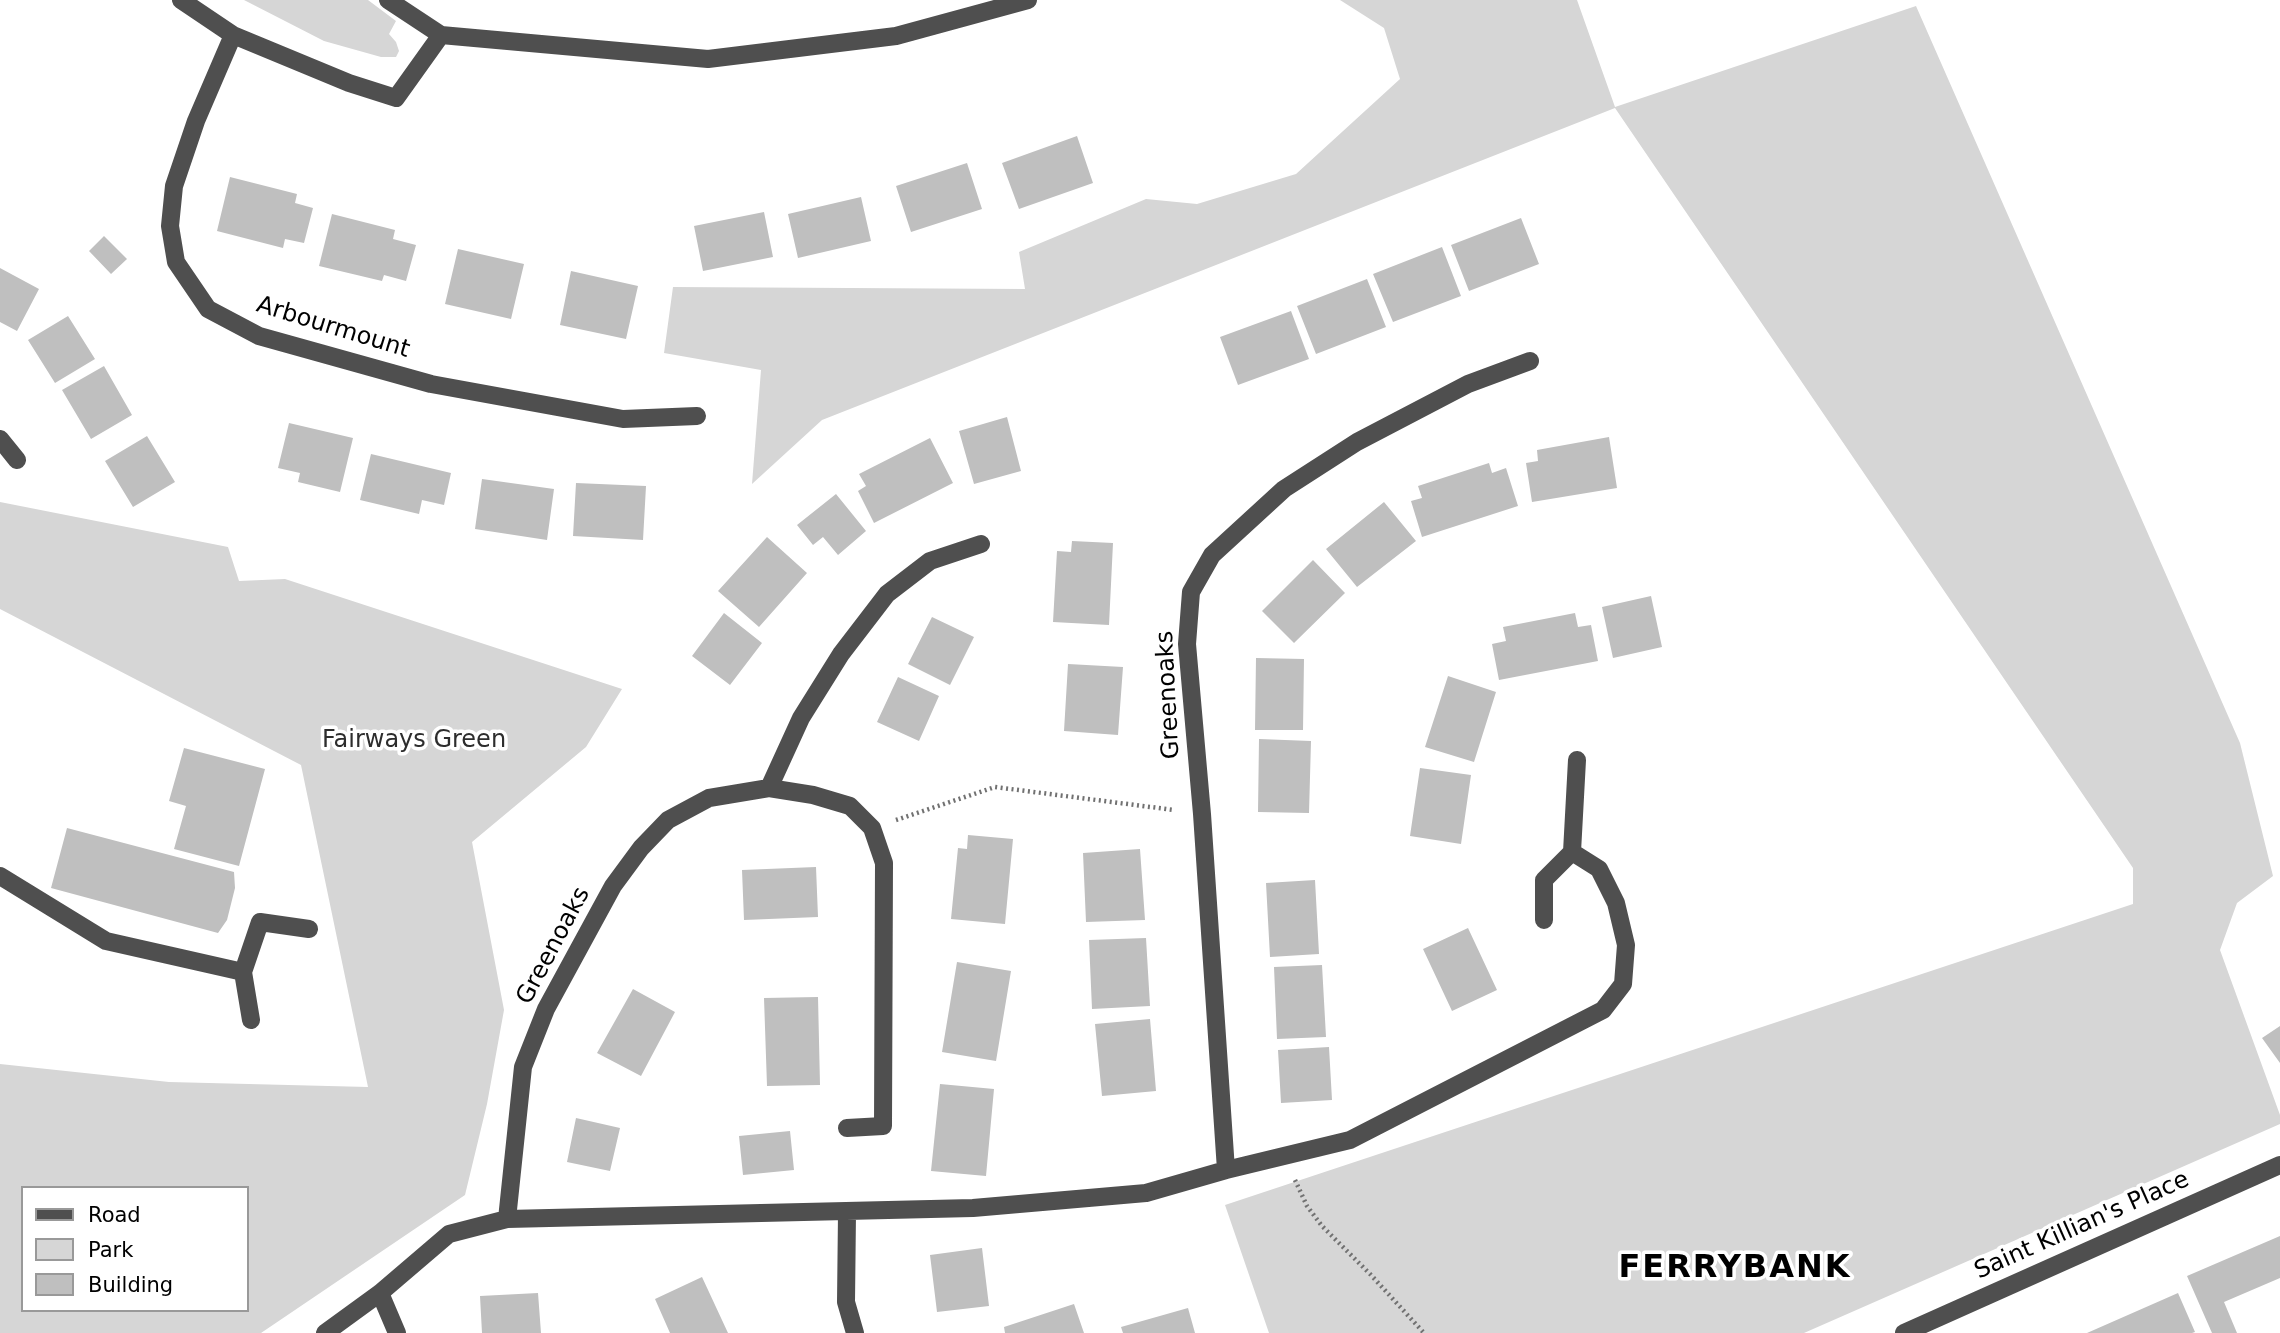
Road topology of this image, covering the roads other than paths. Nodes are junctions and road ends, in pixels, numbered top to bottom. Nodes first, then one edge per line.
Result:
1 (181, 0) edge
2 (388, 0) edge
3 (1028, 0) edge
4 (233, 35) junction
5 (440, 35) junction
6 (1530, 361) dead end
7 (697, 416) dead end
8 (0, 439) edge
9 (17, 460) dead end
10 (981, 544) dead end
11 (1577, 760) dead end
12 (769, 788) junction
13 (1572, 852) junction
14 (0, 876) edge
15 (1544, 920) dead end
16 (309, 929) dead end
17 (243, 972) junction
18 (251, 1020) dead end
19 (847, 1128) dead end
20 (2280, 1164) edge
21 (1226, 1170) junction
22 (847, 1213) junction
23 (507, 1219) junction
24 (380, 1293) junction
25 (326, 1333) edge
26 (397, 1333) edge
27 (855, 1333) edge
28 (1904, 1333) edge

1 - 4 street
2 - 5 street
3 - 5 street
4 - 5 street
4 - 7 street, Arbourmount
6 - 21 street, Greenoaks
8 - 9 street
10 - 12 street
11 - 13 street
12 - 19 street, Greenoaks
12 - 23 street, Greenoaks
13 - 15 street
13 - 21 street
14 - 17 street
16 - 17 street
17 - 18 street
20 - 28 street, Saint Killian's Place
21 - 22 street
22 - 23 street
22 - 27 street
23 - 24 street
24 - 25 street
24 - 26 street

